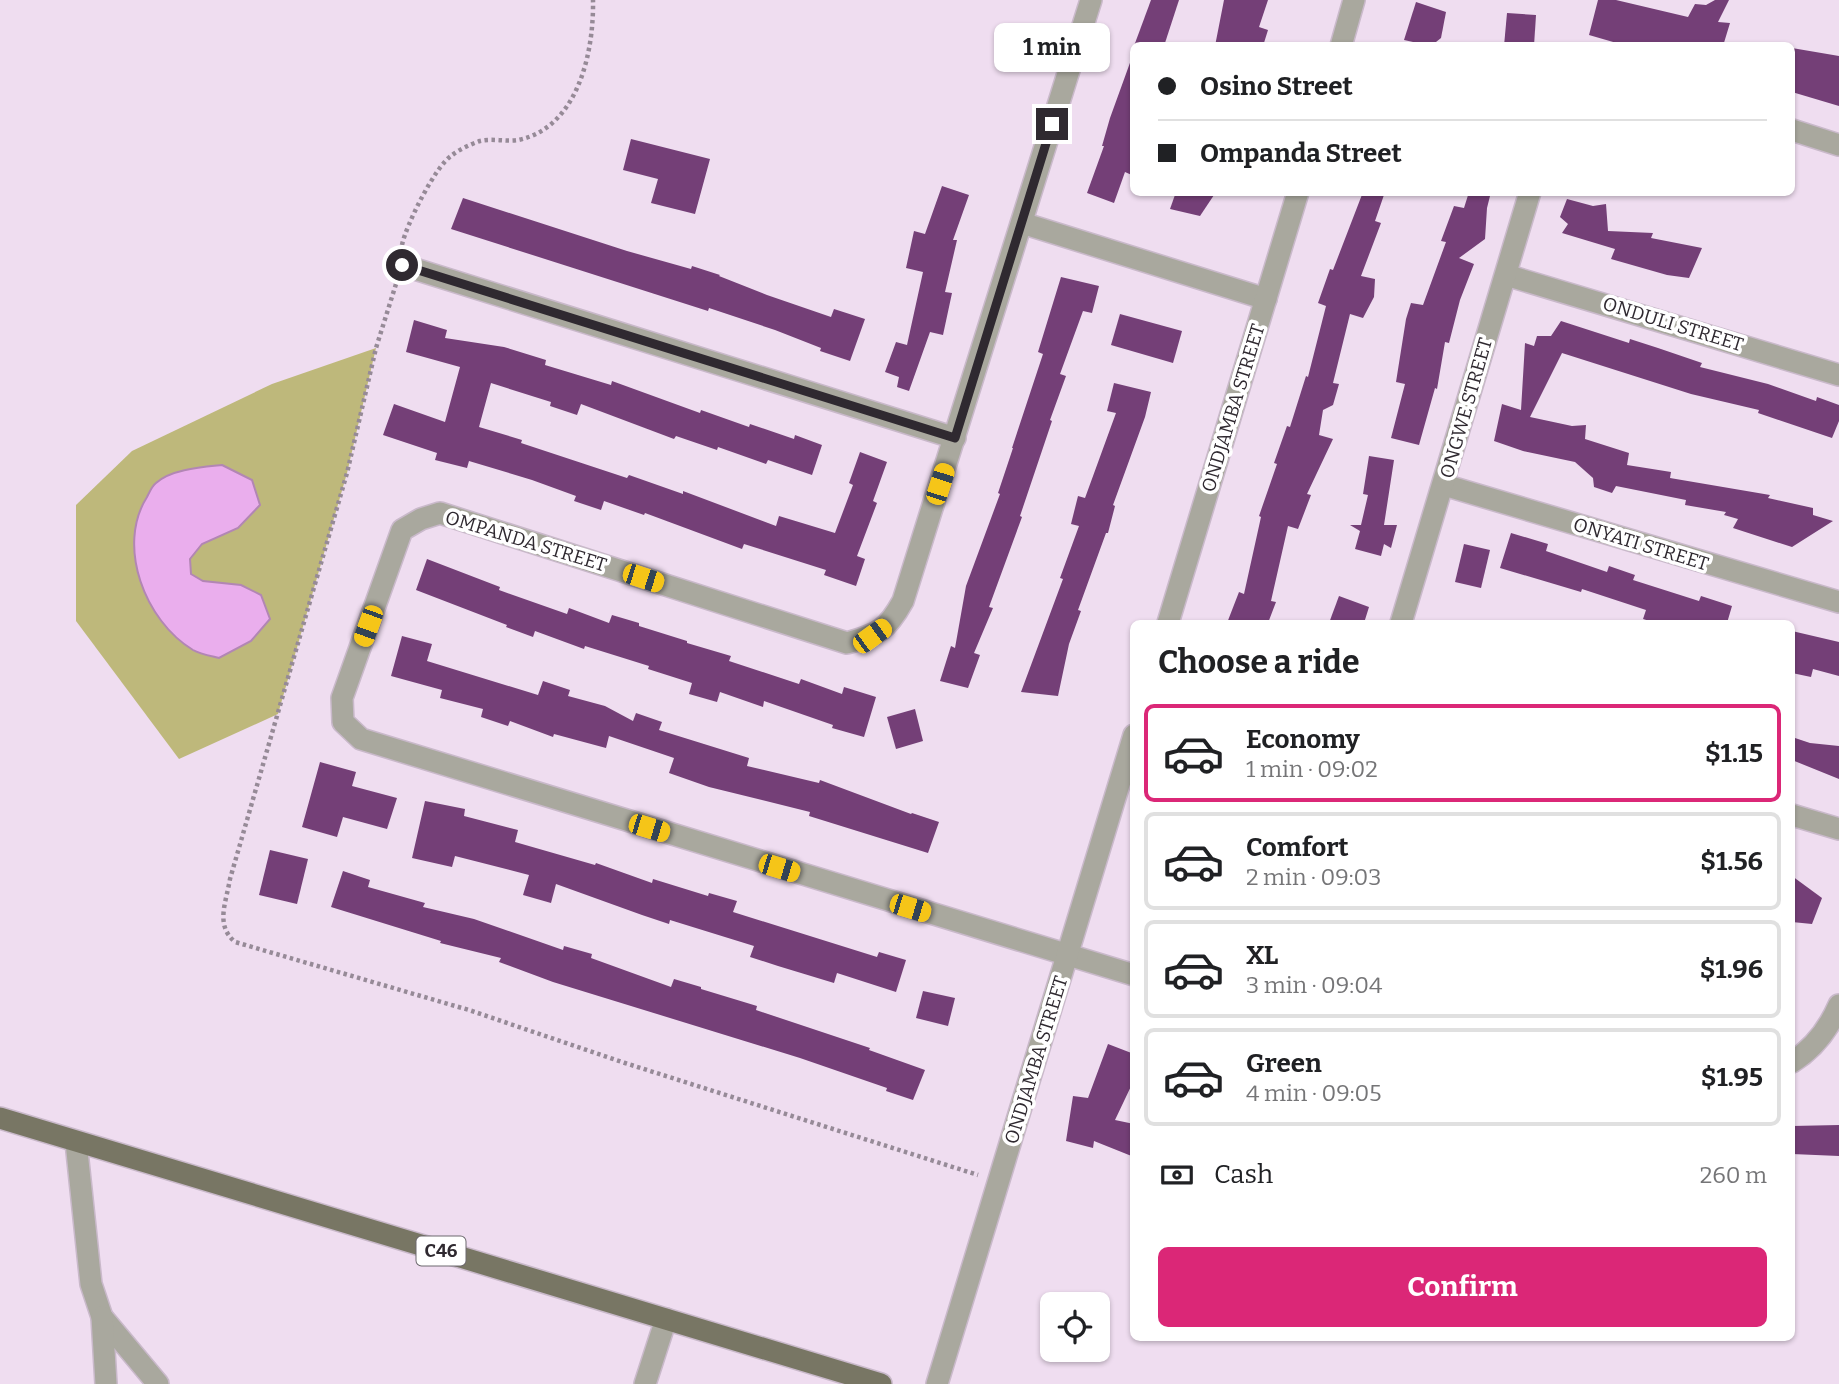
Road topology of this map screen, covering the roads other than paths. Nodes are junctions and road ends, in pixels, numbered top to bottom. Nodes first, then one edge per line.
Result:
1 (1091, 0) edge
2 (1354, 0) edge
3 (1341, 42) edge
4 (1795, 131) edge
5 (1839, 145) edge
6 (1297, 196) edge
7 (1529, 196) edge
8 (1022, 223) junction
9 (402, 265) road end
10 (1506, 275) junction
11 (1266, 299) junction
12 (1839, 375) edge
13 (955, 438) junction
14 (1444, 485) junction
15 (1839, 602) edge
16 (1169, 620) edge
17 (1402, 620) edge
18 (1130, 749) edge
19 (1795, 816) edge
20 (1839, 829) edge
21 (1067, 956) junction
22 (1130, 974) edge
23 (1839, 1005) edge
24 (1795, 1060) edge
25 (0, 1118) edge
26 (76, 1142) junction
27 (102, 1317) junction
28 (666, 1319) junction
29 (106, 1384) edge
30 (158, 1384) edge
31 (645, 1384) edge
32 (881, 1384) edge
33 (937, 1384) edge

1 - 8 street, OMPANDA STREET
2 - 3 street
4 - 5 street
6 - 11 street, ONDJAMBA STREET
7 - 10 street, ONGWE STREET
8 - 11 street
8 - 13 street, OMPANDA STREET
9 - 13 street
10 - 12 street, ONDULI STREET
10 - 14 street, ONGWE STREET
11 - 16 street, ONDJAMBA STREET
13 - 21 street, OMPANDA STREET
14 - 15 street, ONYATI STREET
14 - 17 street, ONGWE STREET
18 - 21 street, ONDJAMBA STREET
19 - 20 street
21 - 22 street, OMPANDA STREET
21 - 33 street, ONDJAMBA STREET
23 - 24 street
25 - 26 main road, C46
26 - 27 street
26 - 28 main road, C46
27 - 29 street
27 - 30 street
28 - 31 street
28 - 32 main road, C46

